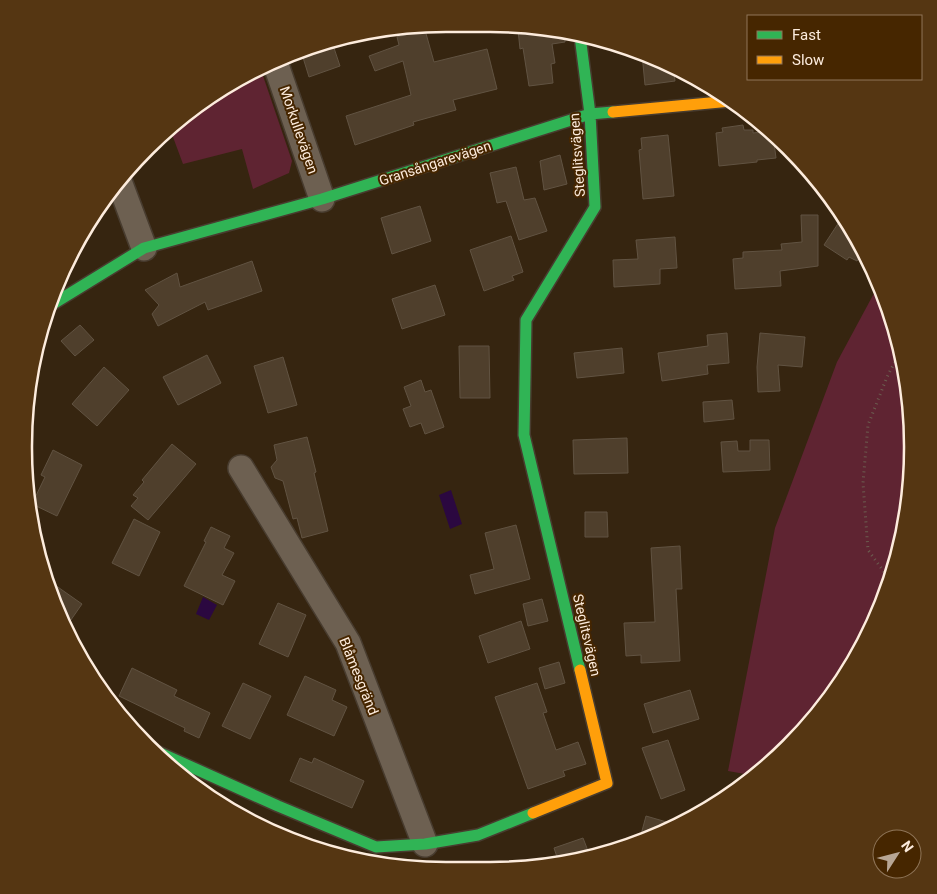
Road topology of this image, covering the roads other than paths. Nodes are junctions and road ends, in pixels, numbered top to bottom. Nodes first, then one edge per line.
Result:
1 (581, 43) edge
2 (277, 69) edge
3 (720, 102) edge
4 (590, 114) junction
5 (122, 190) edge
6 (322, 199) junction
7 (144, 248) junction
8 (59, 300) edge
9 (241, 468) dead end
10 (175, 759) edge
11 (425, 844) junction

1 - 4 street, Steglitsvägen
2 - 6 street, Morkullevägen
3 - 4 street, Gransångarevägen
4 - 6 street, Gransångarevägen
4 - 11 street, Steglitsvägen
5 - 7 street
6 - 7 street, Gransångarevägen
7 - 8 street, Gransångarevägen
9 - 11 street, Blåmesgränd
10 - 11 street, Steglitsvägen

